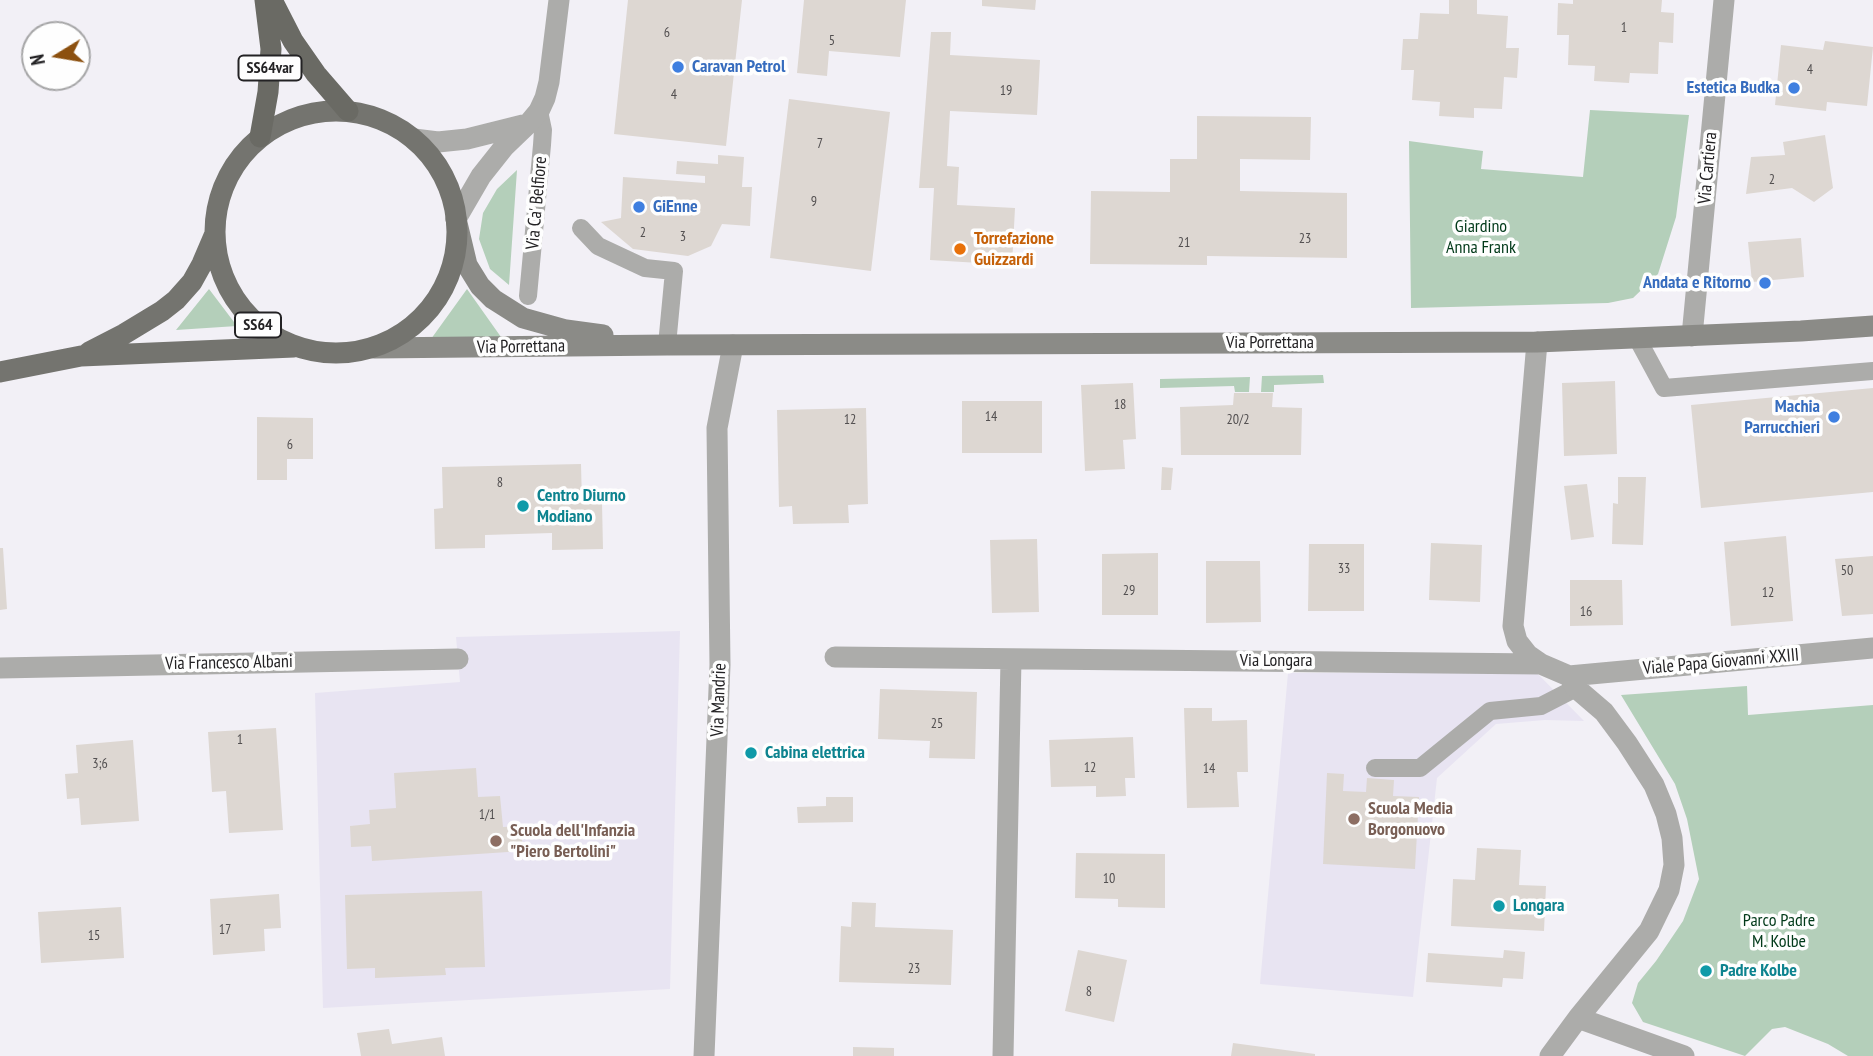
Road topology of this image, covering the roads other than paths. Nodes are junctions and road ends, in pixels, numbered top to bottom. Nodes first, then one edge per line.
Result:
1 (265, 0) edge
2 (272, 0) edge
3 (559, 0) edge
4 (1724, 0) edge
5 (348, 111) junction
6 (534, 117) junction
7 (260, 137) junction
8 (414, 139) junction
9 (456, 219) junction
10 (581, 228) dead end
11 (214, 236) junction
12 (528, 296) dead end
13 (1873, 326) edge
14 (1692, 336) junction
15 (1637, 338) junction
16 (1537, 342) junction
17 (667, 345) junction
18 (733, 345) junction
19 (294, 347) junction
20 (374, 348) junction
21 (81, 356) junction
22 (1873, 371) edge
23 (0, 372) edge
24 (1873, 649) edge
25 (835, 657) dead end
26 (458, 659) dead end
27 (1011, 659) junction
28 (1541, 664) junction
29 (0, 667) edge
30 (1572, 682) junction
31 (1375, 768) dead end
32 (1578, 1018) junction
33 (704, 1056) edge
34 (1003, 1056) edge
35 (1550, 1056) edge
36 (1684, 1056) edge

1 - 7 highway, SS64var
2 - 5 highway, SS64var
3 - 6 street, Via Ca' Belfiore
4 - 14 street, Via Cartiera
5 - 7 main road, SS64
5 - 8 main road, SS64
6 - 8 street
6 - 9 street, Via Ca' Belfiore
6 - 12 lane, Via Ca' Belfiore
7 - 11 main road, SS64
8 - 9 main road, SS64
9 - 17 main road, Via Porrettana
9 - 20 main road, SS64
10 - 17 lane
11 - 19 main road, SS64
11 - 21 main road, SS64
13 - 14 main road, Via Porrettana
14 - 15 main road, Via Porrettana
15 - 16 main road, Via Porrettana
15 - 22 lane
16 - 18 main road, Via Porrettana
16 - 28 street, Via Longara
17 - 18 main road, Via Porrettana
17 - 20 main road, Via Porrettana
18 - 33 street, Via Mandrie
19 - 20 main road, SS64
19 - 21 main road, SS64
21 - 23 main road, SS64
24 - 30 street, Viale Papa Giovanni XXIII
25 - 27 street, Via Longara
26 - 29 street, Via Francesco Albani
27 - 28 street, Via Longara
27 - 34 street
28 - 30 street, Via Longara
30 - 31 lane
30 - 32 street
32 - 35 street
32 - 36 street

